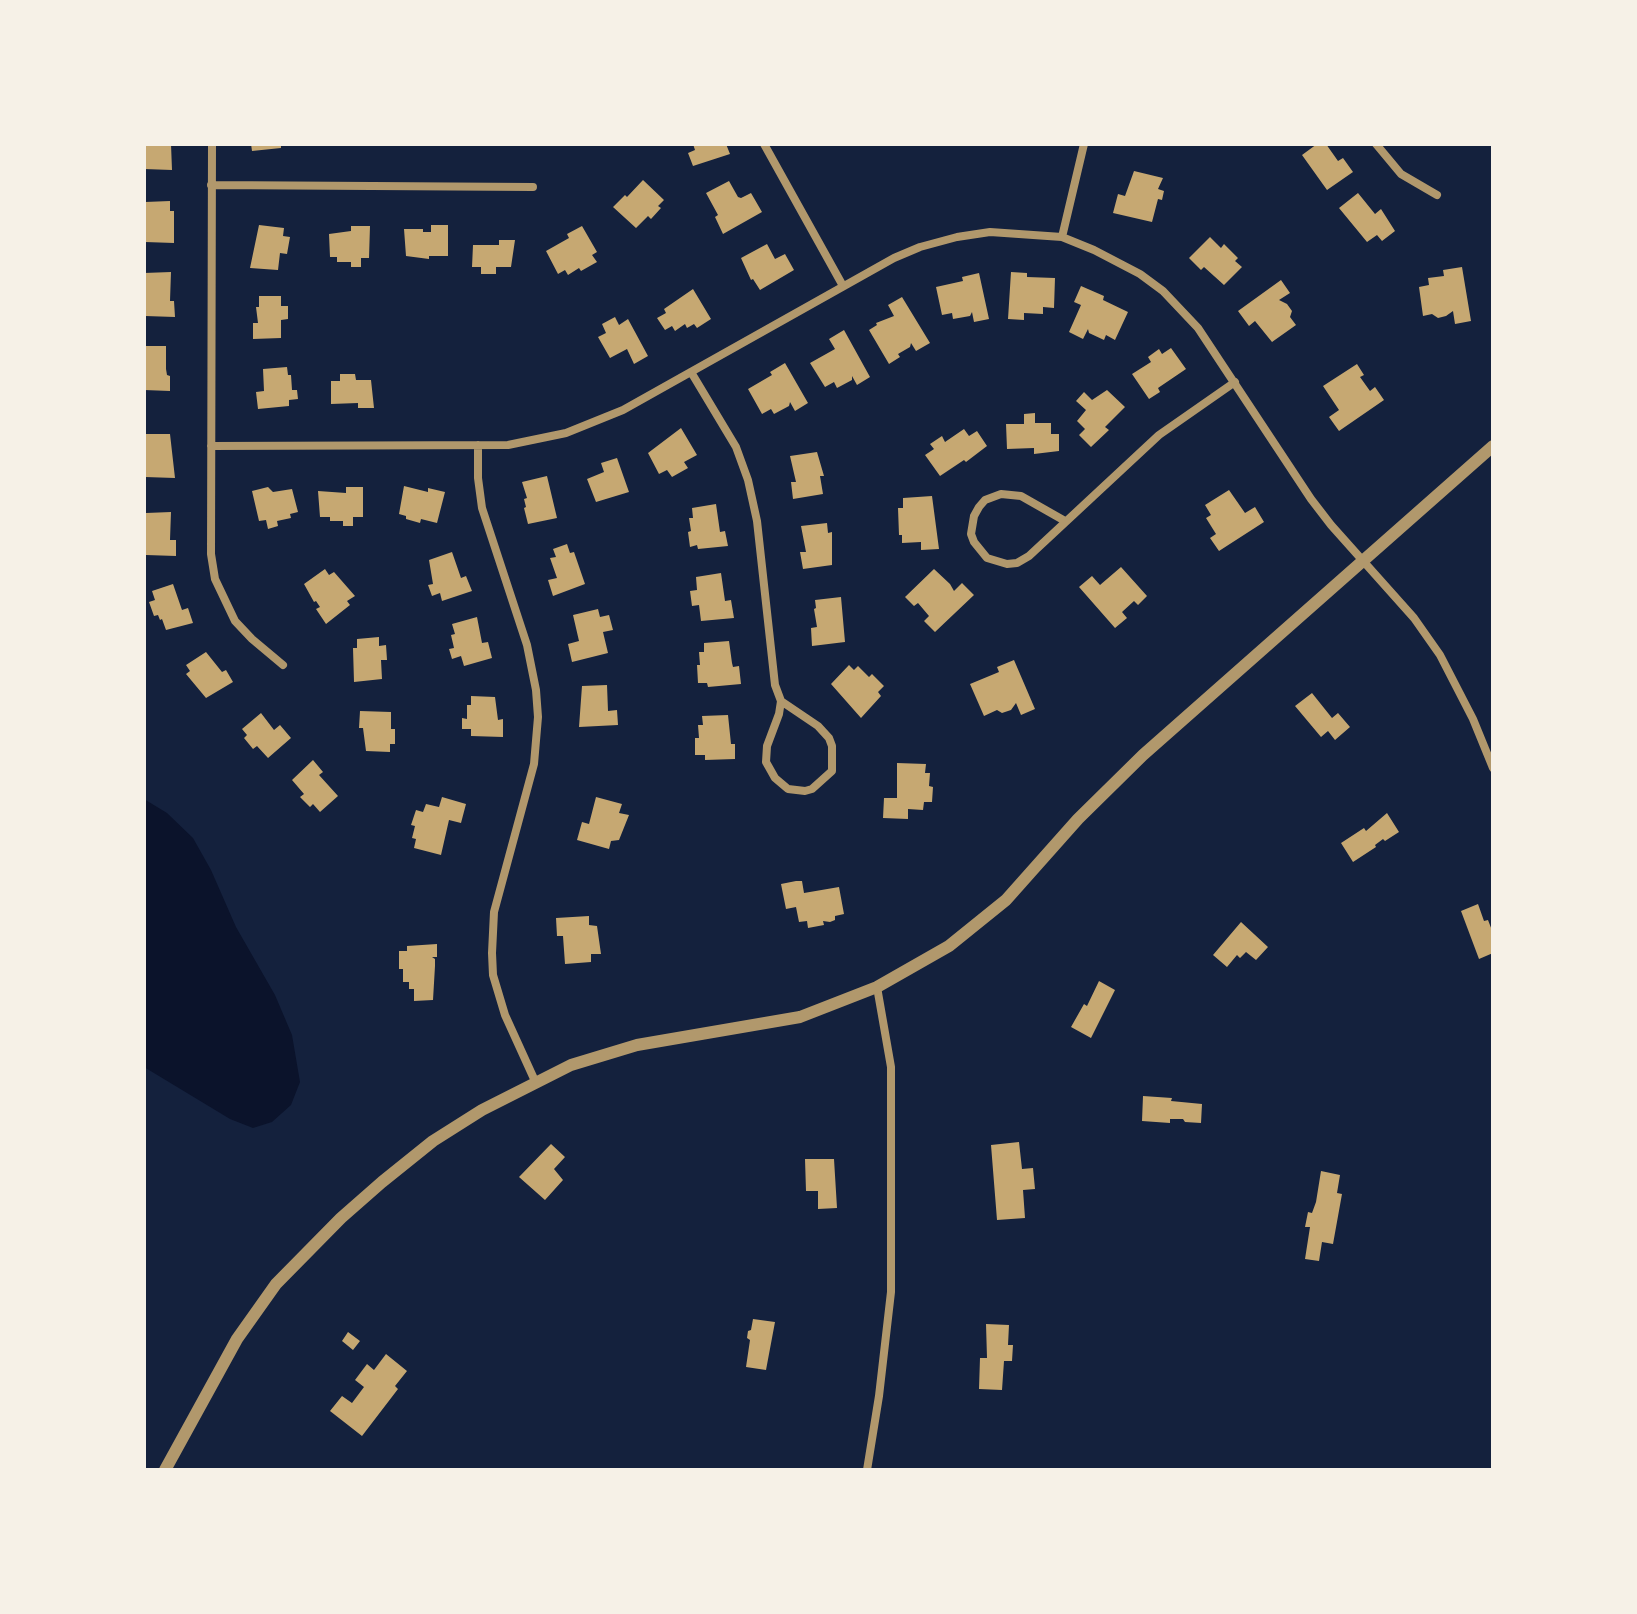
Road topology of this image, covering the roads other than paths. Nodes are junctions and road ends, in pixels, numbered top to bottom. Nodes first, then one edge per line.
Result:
1 (212, 144) edge
2 (764, 144) edge
3 (1084, 144) edge
4 (1376, 144) edge
5 (211, 185) junction
6 (533, 187) dead end
7 (1437, 195) dead end
8 (1062, 237) junction
9 (843, 286) junction
10 (691, 372) junction
11 (1235, 382) junction
12 (478, 445) junction
13 (211, 446) junction
14 (1493, 446) edge
15 (1065, 521) junction
16 (1362, 560) junction
17 (283, 665) dead end
18 (781, 701) junction
19 (1493, 765) edge
20 (877, 987) junction
21 (535, 1081) junction
22 (165, 1470) edge
23 (867, 1470) edge

1 - 5 street
2 - 9 street
3 - 8 street
4 - 7 street
5 - 6 street
5 - 13 street
8 - 9 street
8 - 11 street
9 - 10 street
10 - 12 street
10 - 18 street
11 - 15 street
11 - 16 street
12 - 13 street
12 - 21 street
13 - 17 street
14 - 16 street
15 - 15 street
16 - 19 street
16 - 20 street
18 - 18 street
20 - 21 street
20 - 23 street
21 - 22 street

